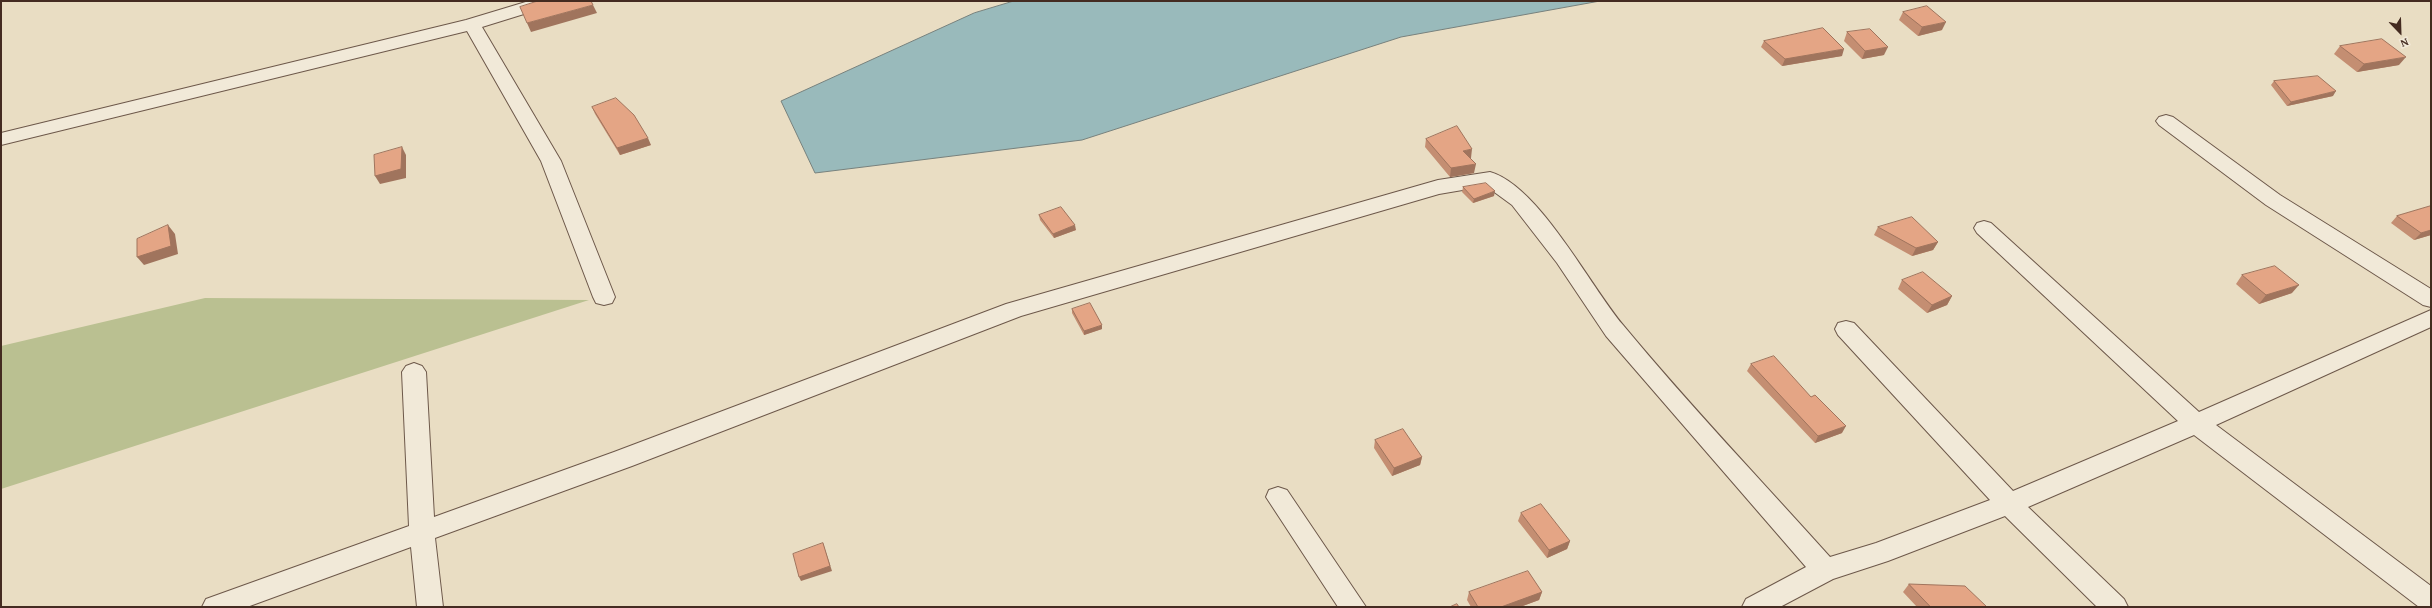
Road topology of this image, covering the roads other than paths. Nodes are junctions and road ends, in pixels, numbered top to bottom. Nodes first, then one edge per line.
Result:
1 (547, 1) edge
2 (472, 24) junction
3 (2166, 121) dead end
4 (1, 139) edge
5 (1984, 228) dead end
6 (604, 297) dead end
7 (2431, 299) edge
8 (2431, 318) edge
9 (1846, 329) dead end
10 (414, 372) dead end
11 (2196, 423) junction
12 (1278, 498) dead end
13 (2009, 504) junction
14 (422, 532) junction
15 (1825, 570) junction
16 (2431, 601) edge
17 (216, 607) edge
18 (430, 607) edge
19 (1353, 607) edge
20 (1755, 607) edge
21 (2115, 607) edge

1 - 2 street
2 - 4 street
2 - 6 street
3 - 7 street
5 - 11 street
8 - 11 street
9 - 13 street
10 - 14 street
11 - 13 street
11 - 16 street
12 - 19 street
13 - 15 street
13 - 21 street
14 - 15 street
14 - 17 street
14 - 18 street
15 - 20 street

